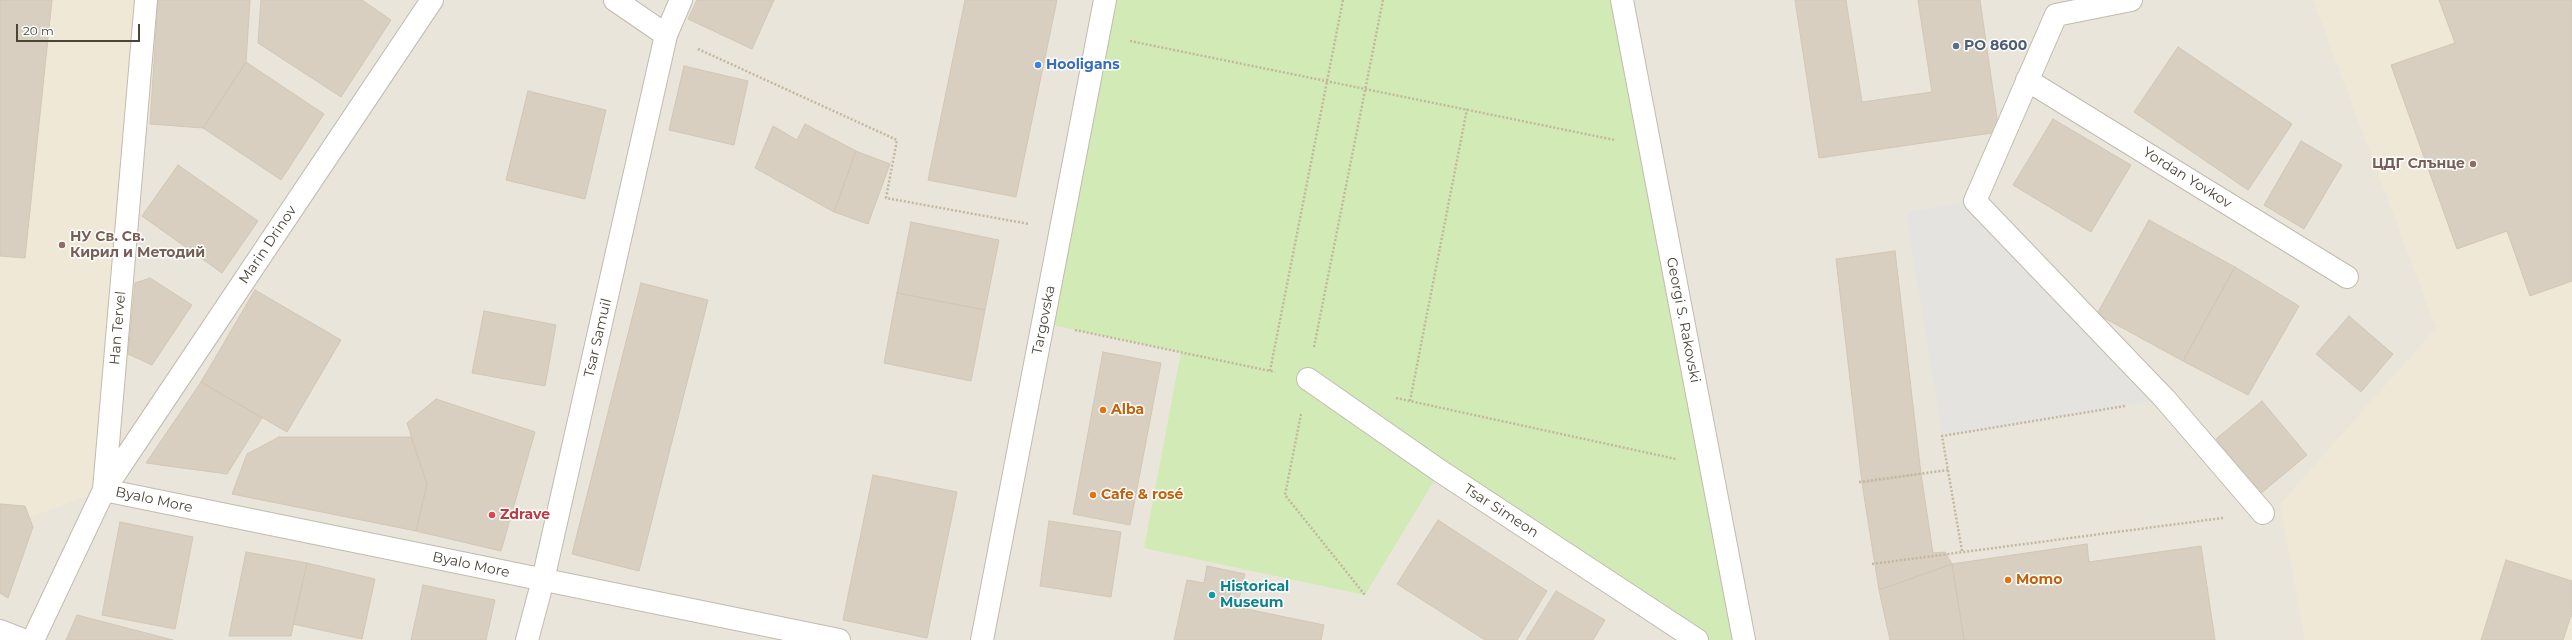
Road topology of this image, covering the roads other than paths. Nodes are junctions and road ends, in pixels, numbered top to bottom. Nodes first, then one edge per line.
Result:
1 (146, 0) edge
2 (432, 0) edge
3 (615, 0) edge
4 (681, 0) edge
5 (1105, 0) edge
6 (1622, 0) edge
7 (2131, 0) edge
8 (666, 35) junction
9 (2027, 80) junction
10 (2346, 277) dead end
11 (1308, 379) road end
12 (104, 490) junction
13 (2263, 513) road end
14 (543, 580) junction
15 (0, 631) edge
16 (24, 640) edge
17 (33, 640) edge
18 (527, 640) edge
19 (839, 640) edge
20 (982, 640) edge
21 (1697, 640) edge
22 (1744, 640) edge

1 - 12 street, Han Tervel
2 - 12 street, Marin Drinov
3 - 8 street
4 - 8 street, Tsar Samuil
5 - 20 street, Targovska
6 - 22 street, Georgi S. Rakovski
7 - 9 street
8 - 14 street, Tsar Samuil
9 - 10 street, Yordan Yovkov
9 - 13 street
11 - 21 street, Tsar Simeon
12 - 14 street, Byalo More
12 - 17 street, Han Tervel
14 - 18 street, Tsar Samuil
14 - 19 street, Byalo More
15 - 16 street

